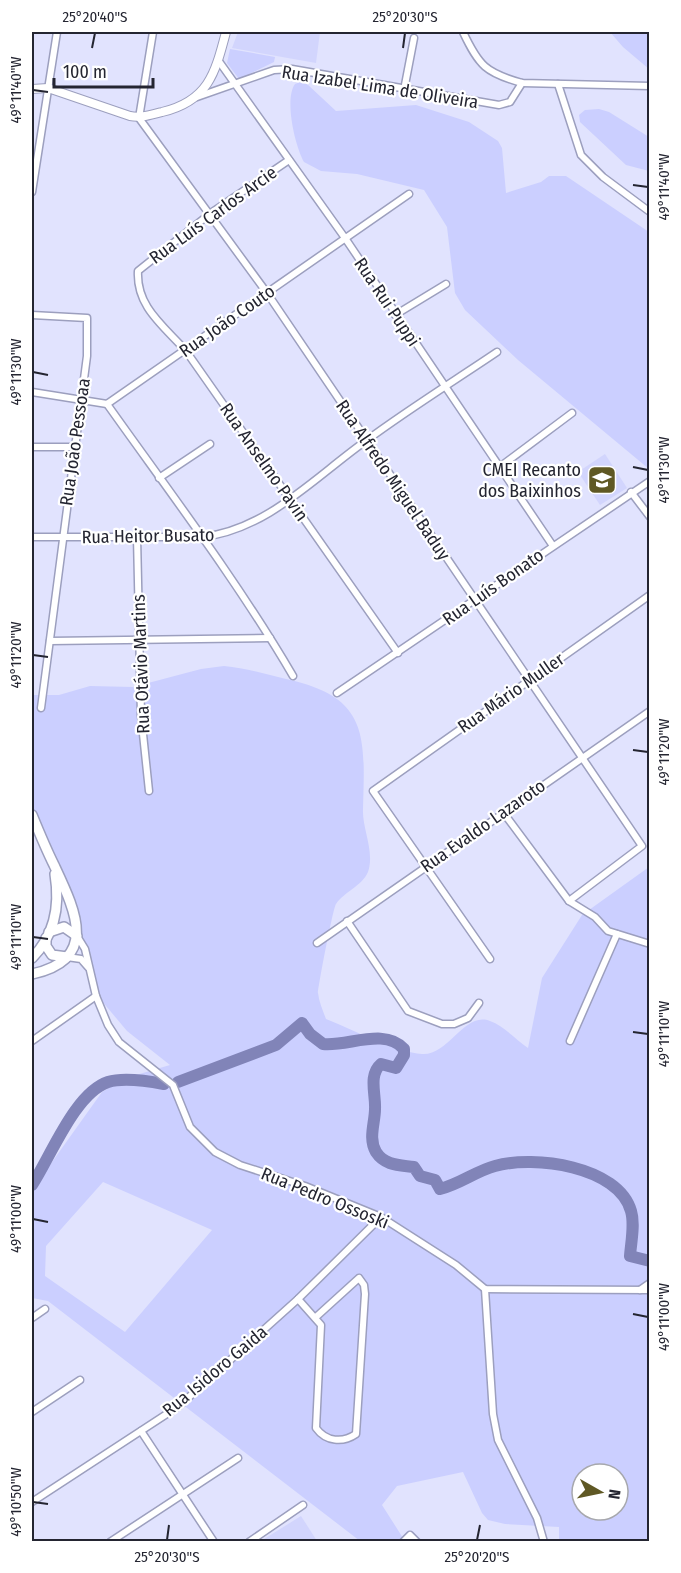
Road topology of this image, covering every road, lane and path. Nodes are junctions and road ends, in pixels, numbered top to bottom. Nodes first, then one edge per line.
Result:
1 (57, 32) edge
2 (153, 32) edge
3 (226, 32) edge
4 (463, 32) edge
5 (414, 38) dead end
6 (218, 60) junction
7 (522, 83) junction
8 (558, 84) junction
9 (236, 85) junction
10 (650, 86) edge
11 (48, 88) junction
12 (32, 89) edge
13 (404, 90) junction
14 (197, 98) junction
15 (139, 118) junction
16 (289, 160) junction
17 (32, 192) edge
18 (409, 194) dead end
19 (650, 212) edge
20 (211, 213) junction
21 (345, 238) junction
22 (138, 271) joint
23 (446, 284) dead end
24 (267, 293) junction
25 (32, 315) edge
26 (395, 315) junction
27 (186, 351) junction
28 (497, 352) dead end
29 (446, 387) junction
30 (32, 392) edge
31 (81, 400) junction
32 (107, 404) junction
33 (572, 413) dead end
34 (367, 440) junction
35 (210, 444) dead end
36 (32, 447) edge
37 (75, 447) junction
38 (501, 466) junction
39 (159, 478) junction
40 (650, 480) edge
41 (631, 492) junction
42 (290, 499) junction
43 (650, 518) edge
44 (32, 537) edge
45 (62, 537) junction
46 (137, 537) junction
47 (202, 537) junction
48 (553, 546) junction
49 (650, 595) edge
50 (474, 601) junction
51 (270, 638) junction
52 (141, 640) junction
53 (50, 641) junction
54 (398, 653) junction
55 (293, 676) dead end
56 (529, 679) junction
57 (337, 693) dead end
58 (41, 708) dead end
59 (650, 711) edge
60 (583, 758) junction
61 (149, 791) dead end
62 (503, 812) junction
63 (32, 814) edge
64 (53, 863) junction
65 (424, 867) junction
66 (569, 901) junction
67 (348, 921) junction
68 (616, 934) junction
69 (48, 935) junction
70 (77, 936) junction
71 (317, 943) dead end
72 (650, 944) edge
73 (67, 957) junction
74 (32, 958) edge
75 (490, 959) dead end
76 (88, 968) junction
77 (32, 974) edge
78 (96, 996) junction
79 (479, 1003) dead end
80 (32, 1041) edge
81 (570, 1041) dead end
82 (381, 1217) junction
83 (650, 1283) edge
84 (485, 1289) junction
85 (639, 1290) junction
86 (650, 1290) edge
87 (298, 1299) junction
88 (45, 1309) dead end
89 (316, 1317) junction
90 (32, 1318) edge
91 (80, 1380) dead end
92 (32, 1412) edge
93 (141, 1431) junction
94 (238, 1458) dead end
95 (183, 1495) junction
96 (32, 1502) edge
97 (303, 1505) dead end
98 (110, 1542) edge
99 (214, 1542) edge
100 (249, 1542) edge
101 (403, 1542) edge
102 (417, 1542) edge
103 (544, 1542) edge

1 - 11 street
2 - 15 street
3 - 6 street
4 - 7 street
5 - 13 street
6 - 9 street, Rua Rui Puppi
6 - 14 street
7 - 8 street
7 - 13 street, Rua Izabel Lima de Oliveira
8 - 10 street
8 - 19 street
9 - 13 street, Rua Izabel Lima de Oliveira
9 - 14 street, Rua Izabel Lima de Oliveira
9 - 16 street, Rua Rui Puppi
11 - 12 street
11 - 15 street
11 - 17 street
14 - 15 street
15 - 20 street, Rua Alfredo Miguel Baduy
16 - 20 street, Rua Luís Carlos Arcie
16 - 21 street, Rua Rui Puppi
18 - 21 street, Rua João Couto
20 - 22 street, Rua Luís Carlos Arcie
20 - 24 street, Rua Alfredo Miguel Baduy
21 - 24 street, Rua João Couto
21 - 26 street, Rua Rui Puppi
22 - 27 street, Rua Anselmo Pavin
23 - 26 street
24 - 27 street, Rua João Couto
24 - 34 street, Rua Alfredo Miguel Baduy
25 - 31 street, Rua João Pessoaa
26 - 29 street, Rua Rui Puppi
27 - 32 street, Rua João Couto
27 - 42 street, Rua Anselmo Pavin
28 - 29 street, Rua Heitor Busato
29 - 34 street, Rua Heitor Busato
29 - 38 street, Rua Rui Puppi
30 - 31 street
31 - 32 street
31 - 37 street, Rua João Pessoaa
32 - 39 street
33 - 38 street
34 - 42 street, Rua Heitor Busato
34 - 50 street, Rua Alfredo Miguel Baduy
35 - 39 street
36 - 37 street
37 - 45 street, Rua João Pessoaa
38 - 48 street, Rua Rui Puppi
39 - 47 street
40 - 41 street, Rua Luís Bonato
41 - 43 street
41 - 48 street, Rua Luís Bonato
42 - 47 street, Rua Heitor Busato
42 - 54 street, Rua Anselmo Pavin
44 - 45 street, Rua Heitor Busato
45 - 46 street, Rua Heitor Busato
45 - 53 street, Rua João Pessoaa
46 - 47 street, Rua Heitor Busato
46 - 52 street, Rua Otávio Martins
47 - 51 street
48 - 50 street, Rua Luís Bonato
49 - 56 street, Rua Mário Muller
50 - 54 street, Rua Luís Bonato
50 - 56 street, Rua Alfredo Miguel Baduy
51 - 52 street
51 - 55 street
52 - 53 street
52 - 61 street, Rua Otávio Martins
53 - 58 street, Rua João Pessoaa
54 - 57 street, Rua Luís Bonato
56 - 60 street, Rua Alfredo Miguel Baduy
56 - 65 street, Rua Mário Muller
59 - 60 street, Rua Evaldo Lazaroto
60 - 62 street, Rua Evaldo Lazaroto
60 - 66 street, Rua Alfredo Miguel Baduy
62 - 65 street, Rua Evaldo Lazaroto
62 - 66 street
63 - 64 main road
64 - 69 main road
64 - 70 main road
65 - 67 street, Rua Evaldo Lazaroto
65 - 75 street
66 - 68 street
67 - 71 street, Rua Evaldo Lazaroto
67 - 79 street
68 - 72 street
68 - 81 street
69 - 70 main road
69 - 73 main road
69 - 74 main road
70 - 73 main road
70 - 76 street, Rua Pedro Ossoski
73 - 76 street
73 - 77 main road
76 - 78 street, Rua Pedro Ossoski
78 - 80 street
78 - 82 street, Rua Pedro Ossoski
82 - 84 street, Rua Pedro Ossoski
82 - 87 street, Rua Isidoro Gaida
83 - 85 street
84 - 85 street
84 - 103 street
85 - 86 street
87 - 89 street
87 - 93 street, Rua Isidoro Gaida
88 - 90 street
89 - 89 street
91 - 92 street
93 - 95 street
93 - 96 street, Rua Isidoro Gaida
94 - 95 street
95 - 98 street
95 - 99 street
97 - 100 street
101 - 102 street

